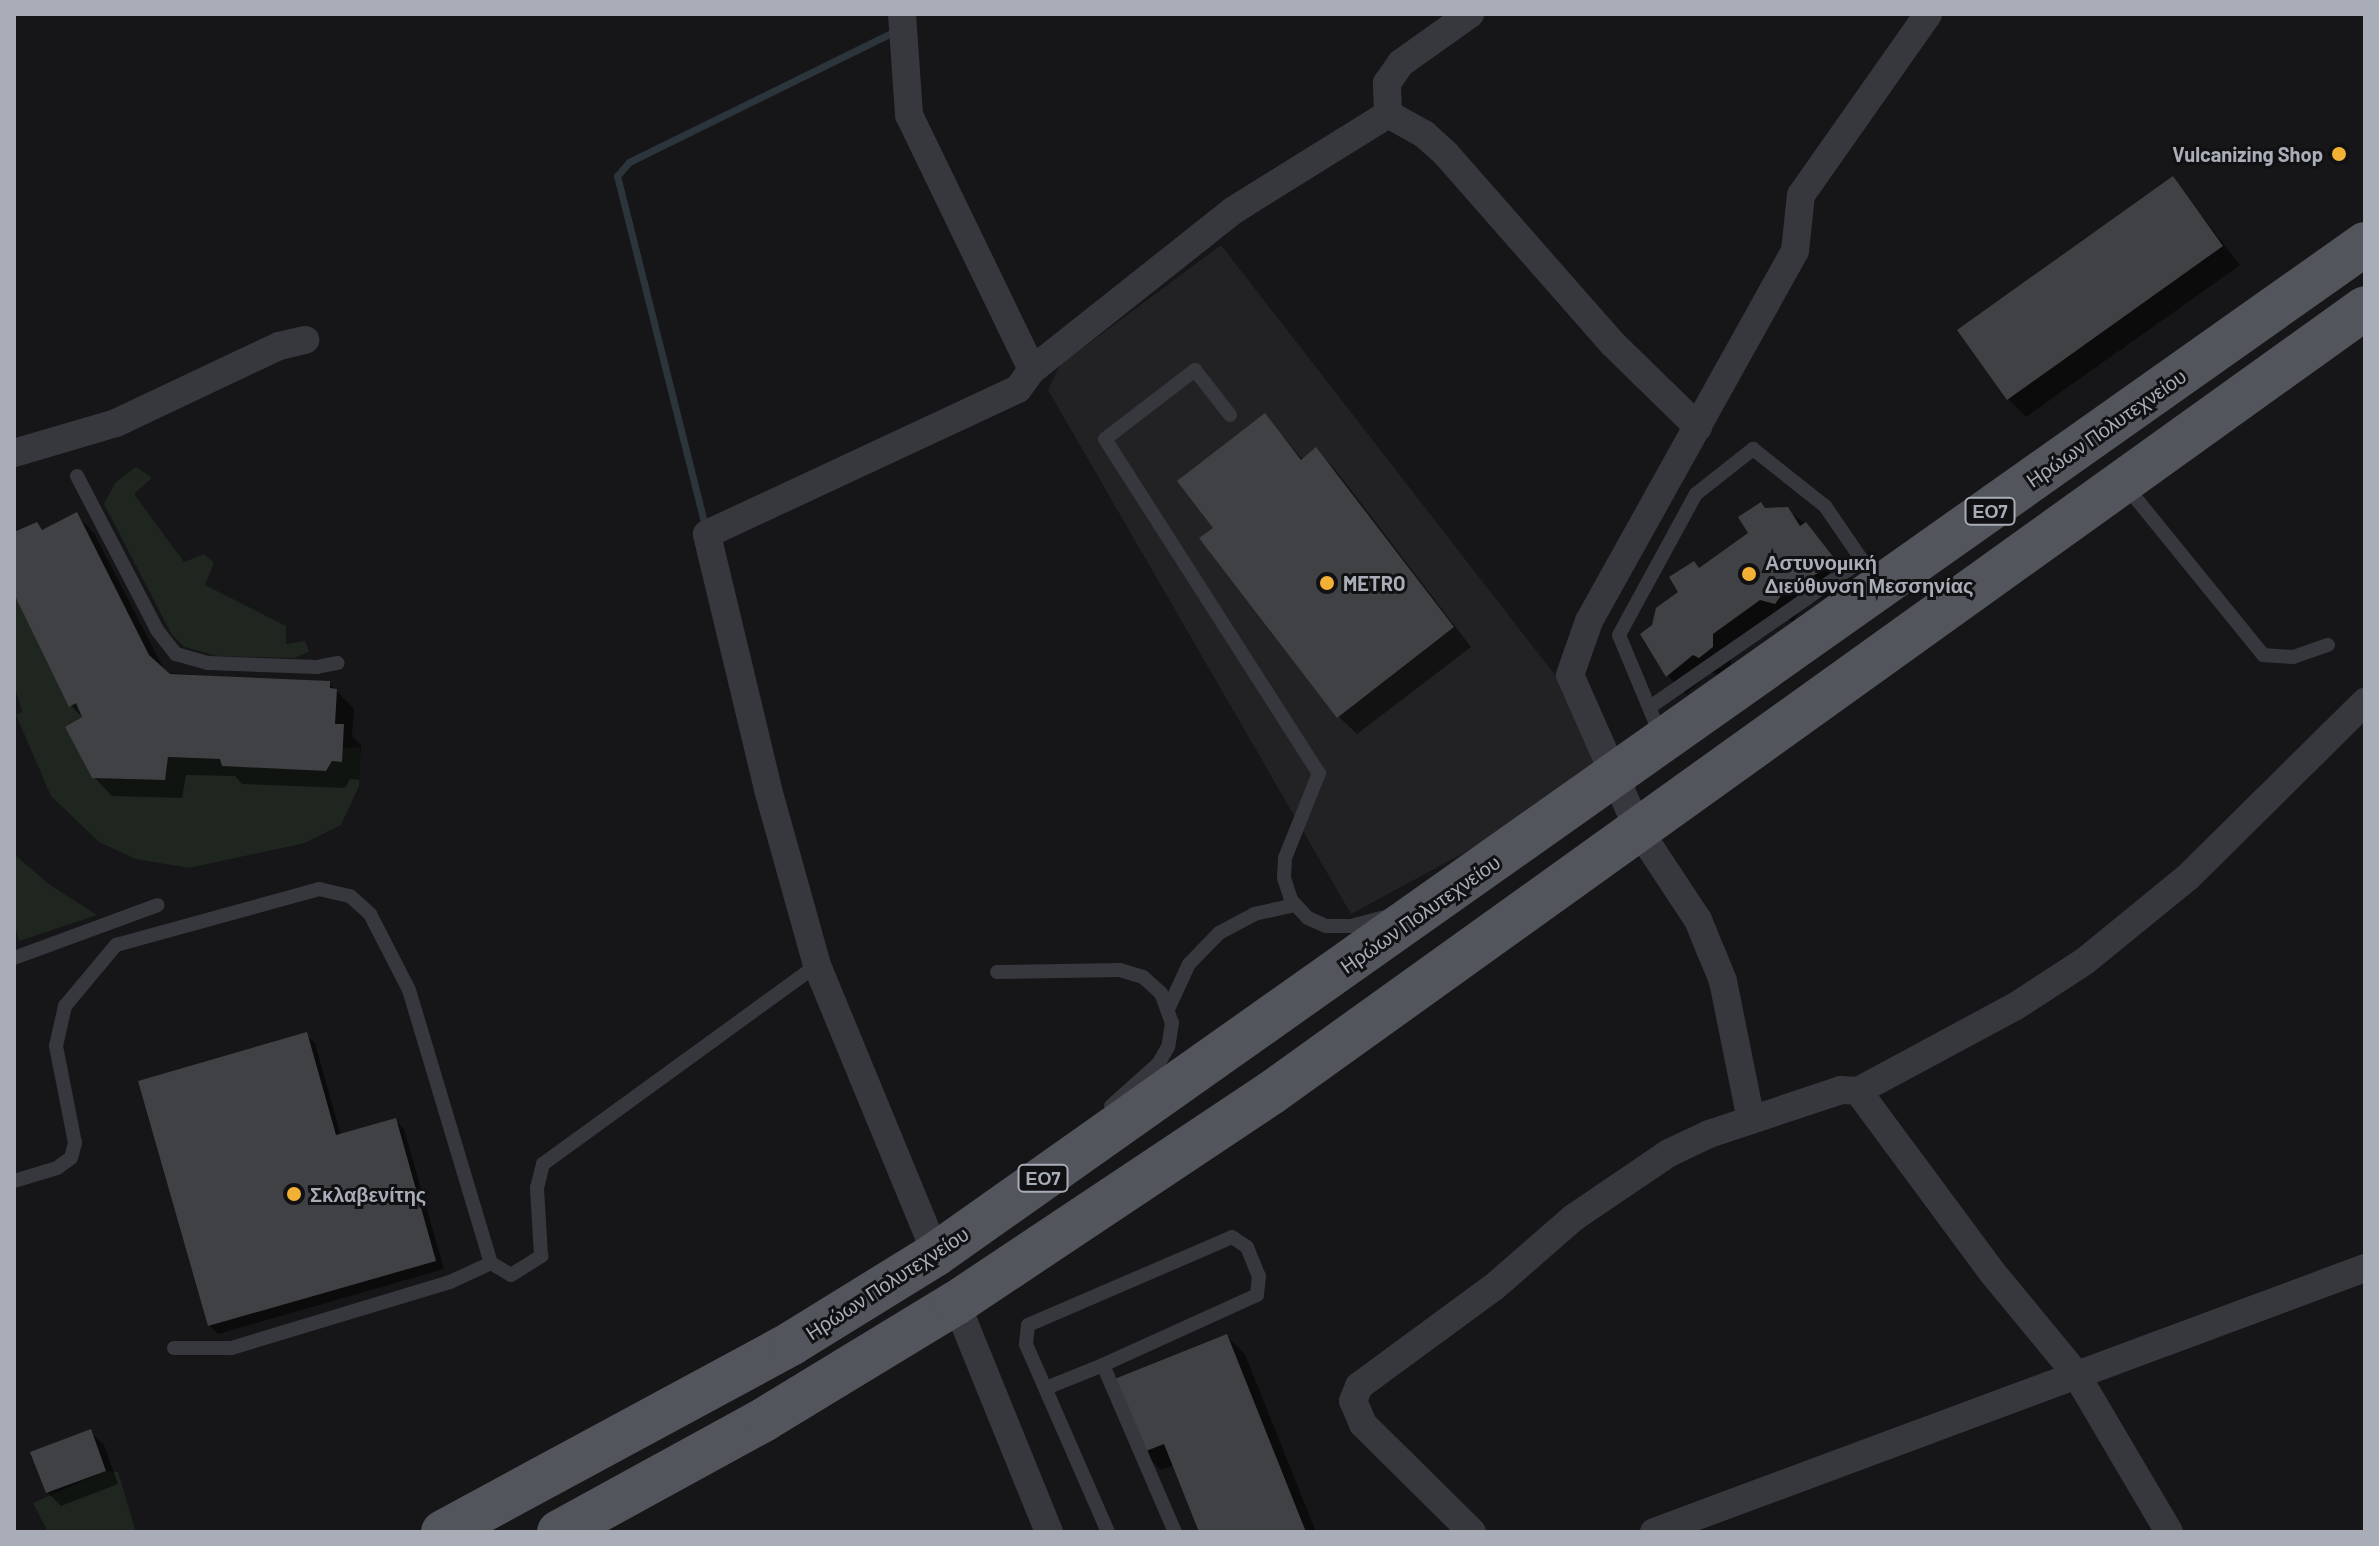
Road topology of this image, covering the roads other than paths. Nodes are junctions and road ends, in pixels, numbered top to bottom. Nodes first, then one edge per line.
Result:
1 (902, 14) edge
2 (1470, 14) edge
3 (1928, 14) edge
4 (1900, 25) edge
5 (1388, 114) junction
6 (2365, 244) edge
7 (2365, 308) edge
8 (305, 340) dead end
9 (1032, 370) junction
10 (1230, 415) dead end
11 (1698, 427) junction
12 (14, 453) edge
13 (77, 476) dead end
14 (2123, 481) junction
15 (1876, 571) junction
16 (2328, 645) dead end
17 (338, 663) dead end
18 (2365, 702) edge
19 (1656, 725) junction
20 (1614, 777) junction
21 (1638, 829) junction
22 (1434, 904) junction
23 (158, 905) dead end
24 (1295, 905) junction
25 (14, 958) edge
26 (817, 965) junction
27 (997, 972) dead end
28 (1169, 1007) junction
29 (1858, 1091) junction
30 (1751, 1120) junction
31 (14, 1181) edge
32 (980, 1222) junction
33 (936, 1254) junction
34 (491, 1263) junction
35 (2365, 1268) edge
36 (956, 1303) junction
37 (174, 1348) dead end
38 (1103, 1365) junction
39 (2076, 1374) junction
40 (1046, 1388) junction
41 (443, 1532) edge
42 (559, 1532) edge
43 (1049, 1532) edge
44 (1108, 1532) edge
45 (1175, 1532) edge
46 (1472, 1532) edge
47 (1654, 1532) edge
48 (2169, 1532) edge

1 - 9 street
2 - 5 street
3 - 4 street
4 - 11 street
5 - 9 street
5 - 11 street
6 - 15 main road, Ηρώων Πολυτεχνείου / ΕΟ7
7 - 14 main road, ΕΟ7
8 - 12 street
9 - 26 street
10 - 24 lane
11 - 20 street
13 - 17 lane
14 - 16 lane
14 - 21 main road, ΕΟ7
15 - 19 main road, Ηρώων Πολυτεχνείου / ΕΟ7
15 - 19 lane
18 - 29 street
19 - 20 main road, Ηρώων Πολυτεχνείου / ΕΟ7
20 - 21 street
20 - 22 main road, Ηρώων Πολυτεχνείου / ΕΟ7
21 - 30 street
21 - 36 main road, ΕΟ7
22 - 24 lane
22 - 32 main road, Ηρώων Πολυτεχνείου / ΕΟ7
23 - 25 lane
24 - 28 lane
26 - 33 street
26 - 34 lane
27 - 28 lane
28 - 32 lane
29 - 30 street
29 - 39 street
30 - 46 street
31 - 34 lane
32 - 33 main road, Ηρώων Πολυτεχνείου / ΕΟ7
33 - 41 main road, Ηρώων Πολυτεχνείου / ΕΟ7
34 - 37 lane
35 - 39 street
36 - 42 main road, ΕΟ7
36 - 43 street
38 - 40 lane
38 - 40 lane
38 - 45 lane
39 - 47 street
39 - 48 street
40 - 44 lane

